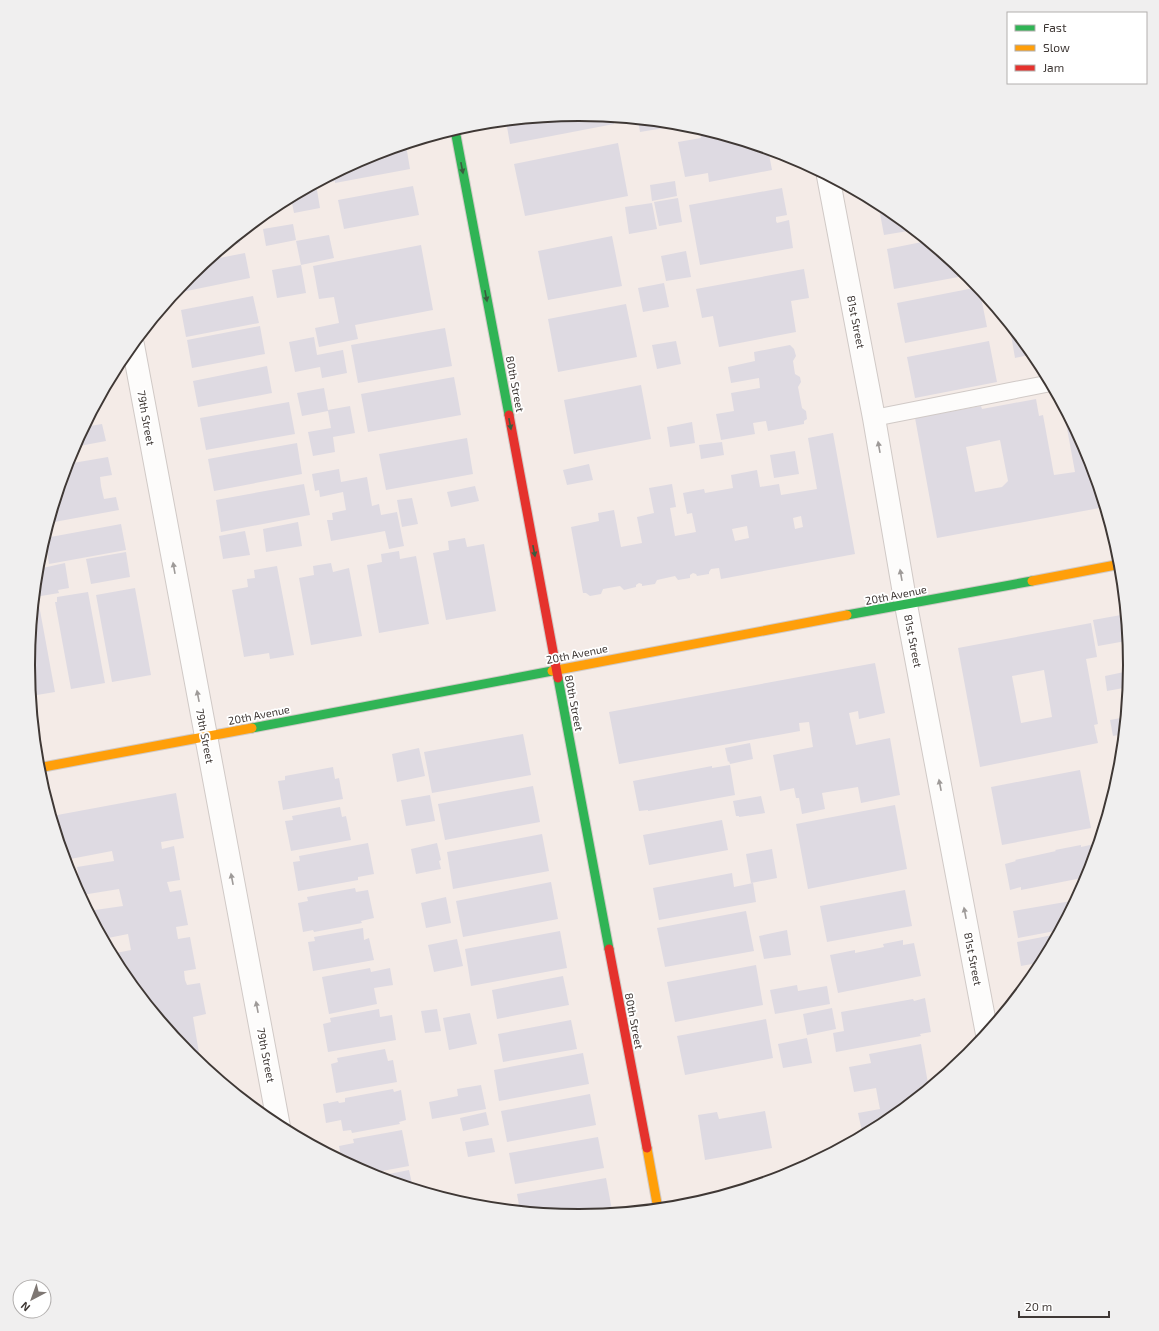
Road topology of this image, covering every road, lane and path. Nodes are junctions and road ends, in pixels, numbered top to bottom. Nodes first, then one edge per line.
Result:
1 (456, 135) edge
2 (829, 182) edge
3 (134, 353) edge
4 (1045, 384) edge
5 (874, 418) junction
6 (1115, 565) edge
7 (906, 605) junction
8 (556, 670) junction
9 (206, 737) junction
10 (44, 767) edge
11 (986, 1028) edge
12 (277, 1118) edge
13 (657, 1204) edge

1 -> 8 street, 80th Street
2 - 5 street, 81st Street
9 -> 3 street, 79th Street
4 - 5 lane
7 -> 5 street, 81st Street
6 - 7 street, 20th Avenue
7 - 8 street, 20th Avenue
11 -> 7 street, 81st Street
8 - 9 street, 20th Avenue
8 - 13 street, 80th Street
9 - 10 street, 20th Avenue
12 -> 9 street, 79th Street

